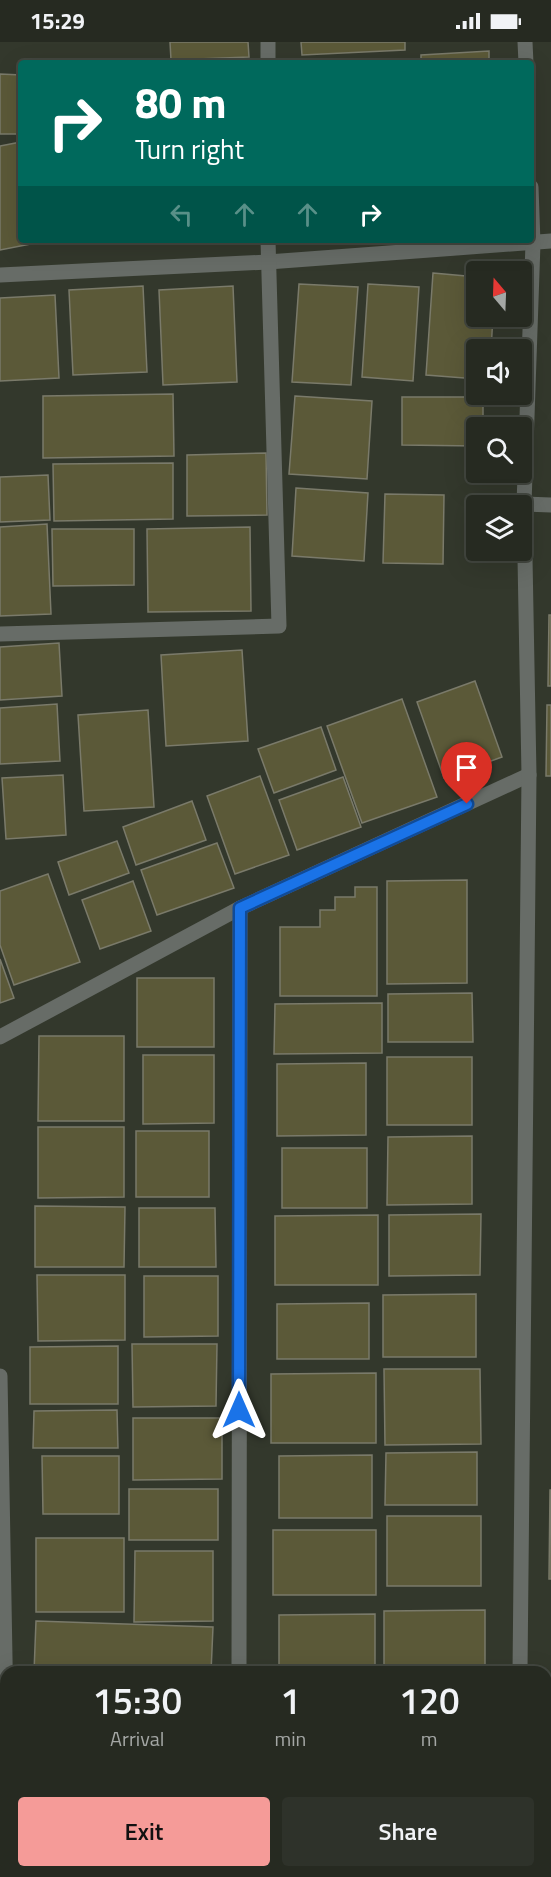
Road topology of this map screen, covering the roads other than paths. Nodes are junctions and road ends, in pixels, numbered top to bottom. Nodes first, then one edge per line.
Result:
1 (268, 42) edge
2 (525, 42) edge
3 (268, 60) edge
4 (526, 60) edge
5 (551, 242) edge
6 (268, 243) edge
7 (533, 243) joint
8 (534, 243) edge
9 (268, 262) junction
10 (0, 275) edge
11 (524, 495) edge
12 (532, 504) edge
13 (551, 505) edge
14 (525, 561) edge
15 (0, 634) edge
16 (529, 775) junction
17 (240, 908) junction
18 (0, 1037) edge
19 (0, 1376) edge
20 (5, 1666) edge
21 (239, 1666) edge
22 (520, 1666) edge

1 - 3 street
2 - 4 street
5 - 8 street
6 - 9 street
7 - 9 street
7 - 11 street
9 - 10 street
9 - 15 street
12 - 13 street
14 - 16 street
16 - 17 street
16 - 22 street
17 - 18 street
17 - 21 street
19 - 20 street

